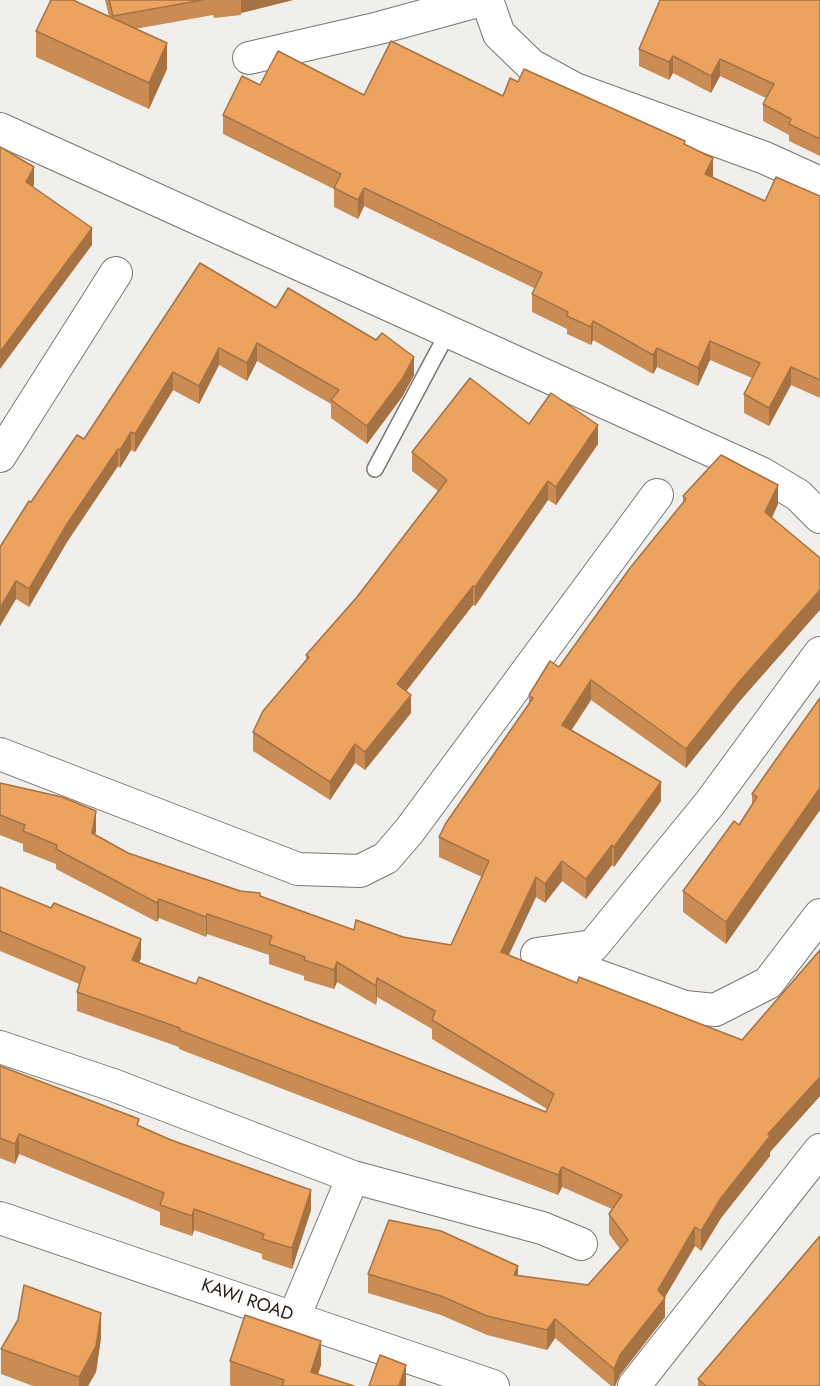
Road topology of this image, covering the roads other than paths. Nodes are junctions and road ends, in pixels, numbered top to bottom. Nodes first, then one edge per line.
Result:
1 (481, 0) edge
2 (487, 0) edge
3 (249, 58) dead end
4 (0, 129) edge
5 (820, 183) edge
6 (116, 273) dead end
7 (448, 332) junction
8 (0, 456) edge
9 (375, 469) dead end
10 (657, 495) dead end
11 (820, 517) edge
12 (820, 653) edge
13 (0, 754) edge
14 (820, 915) edge
15 (0, 1047) edge
16 (820, 1150) edge
17 (353, 1177) junction
18 (0, 1218) edge
19 (581, 1244) dead end
20 (294, 1317) junction
21 (493, 1386) edge
22 (634, 1386) edge

1 - 3 street
2 - 5 street
4 - 7 street
6 - 8 street
7 - 9 lane
7 - 11 street
10 - 13 street
12 - 14 street
15 - 17 street
16 - 22 street
17 - 19 street
17 - 20 street
18 - 20 street, KAWI ROAD
20 - 21 street, KAWI ROAD

